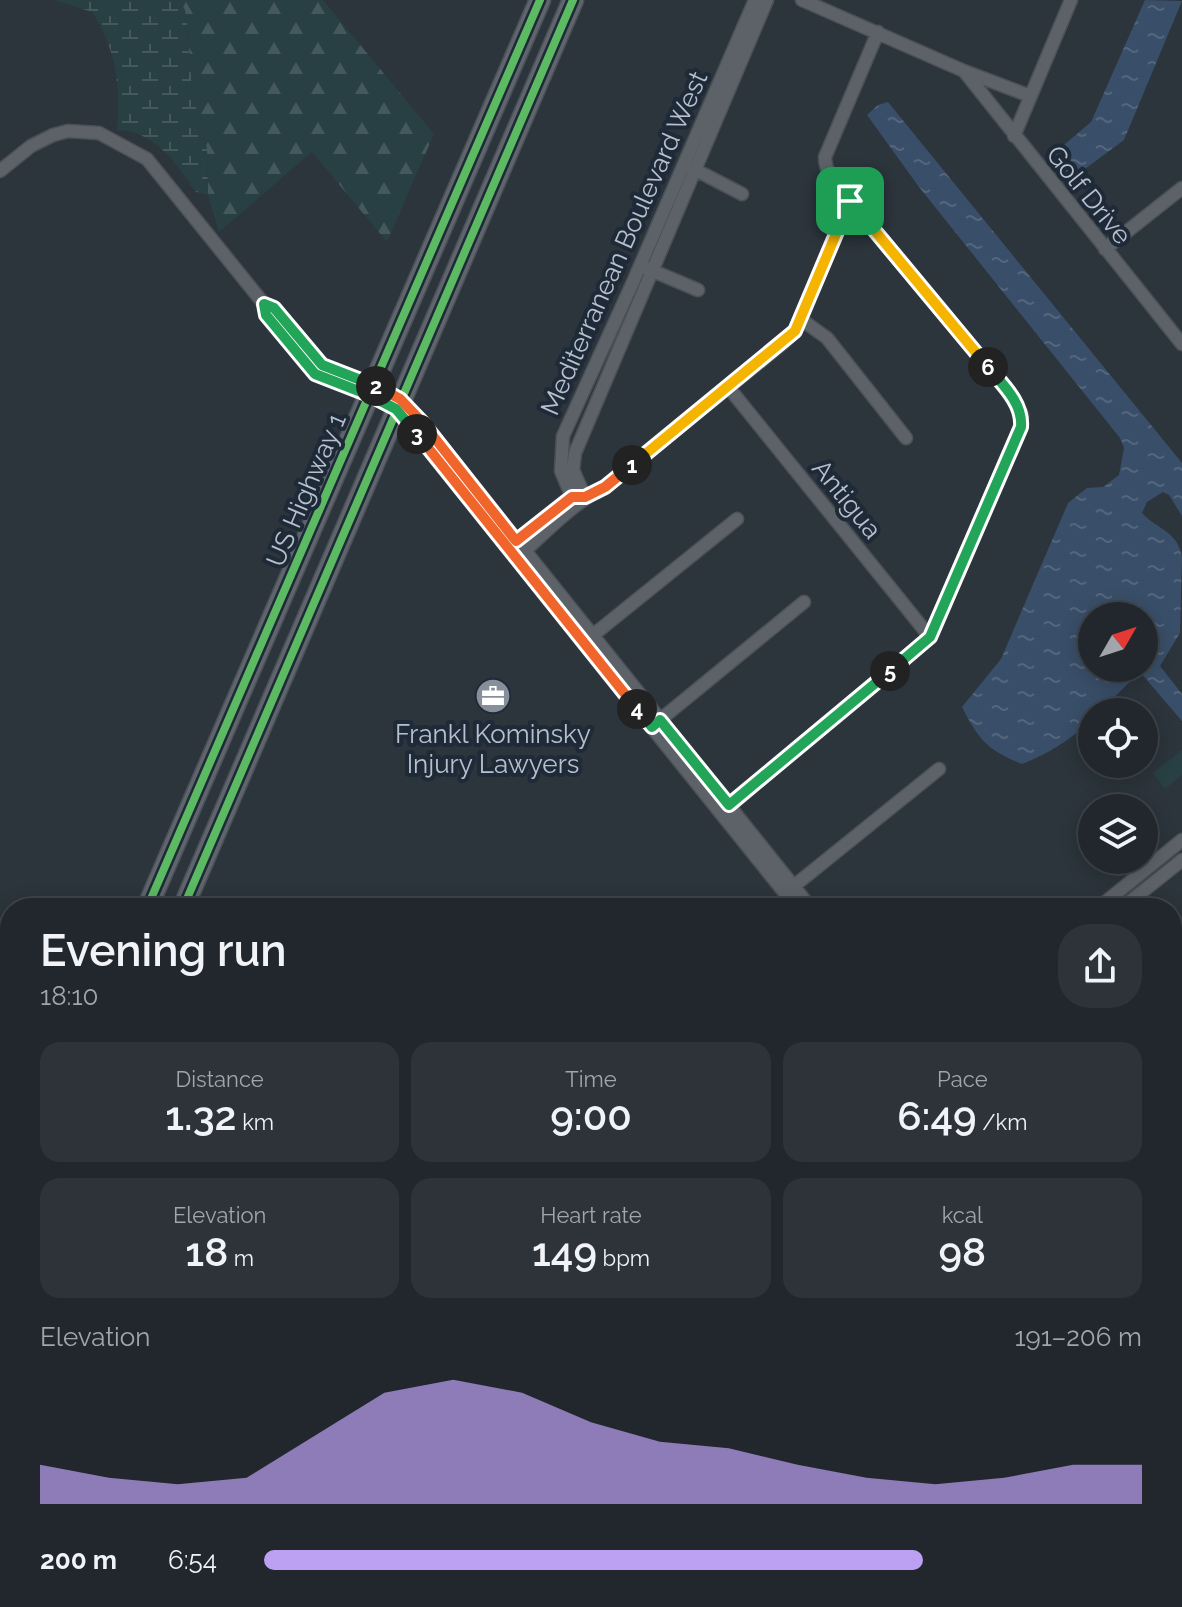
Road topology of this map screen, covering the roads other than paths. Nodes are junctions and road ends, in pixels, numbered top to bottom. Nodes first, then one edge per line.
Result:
1 (540, 0) edge
2 (573, 0) edge
3 (755, 0) edge
4 (767, 0) edge
5 (802, 0) edge
6 (1071, 0) edge
7 (878, 32) junction
8 (964, 71) junction
9 (1030, 96) junction
10 (1014, 136) junction
11 (689, 167) junction
12 (0, 171) edge
13 (1182, 188) edge
14 (742, 194) dead end
15 (850, 201) junction
16 (1105, 249) junction
17 (646, 268) junction
18 (698, 290) dead end
19 (802, 320) junction
20 (1182, 344) edge
21 (729, 388) junction
22 (371, 390) junction
23 (398, 404) junction
24 (906, 438) dead end
25 (578, 500) junction
26 (737, 519) dead end
27 (516, 549) junction
28 (804, 602) dead end
29 (930, 637) junction
30 (589, 639) junction
31 (656, 724) junction
32 (939, 769) dead end
33 (724, 809) junction
34 (1182, 840) edge
35 (1182, 860) edge
36 (789, 890) junction
37 (151, 898) edge
38 (187, 898) edge
39 (793, 898) edge
40 (799, 898) edge
41 (1110, 898) edge
42 (1134, 898) edge

1 - 22 main road, US Highway 1
2 - 23 main road, US Highway 1
3 - 11 street, Mediterranean Boulevard West
4 - 11 street, Mediterranean Boulevard West
5 - 7 street, Golf Drive
6 - 9 street
7 - 8 street, Golf Drive
7 - 15 street
8 - 9 street, Golf Drive
8 - 10 street, Golf Drive
9 - 10 street
10 - 16 street, Golf Drive
11 - 14 street
11 - 17 street, Mediterranean Boulevard West
12 - 22 street
13 - 16 street
15 - 19 street
15 - 29 street
16 - 20 street, Golf Drive
17 - 18 street
17 - 25 street, Mediterranean Boulevard West
19 - 21 street
19 - 24 street
21 - 25 street
21 - 29 street, Antigua
22 - 23 street
22 - 37 main road, US Highway 1
23 - 27 street
23 - 38 main road, US Highway 1
25 - 27 street
26 - 30 street
27 - 30 street
28 - 31 street
29 - 33 street
30 - 31 street
31 - 33 street
32 - 36 street
33 - 36 street
34 - 41 street
35 - 42 street
36 - 39 street
36 - 40 street

